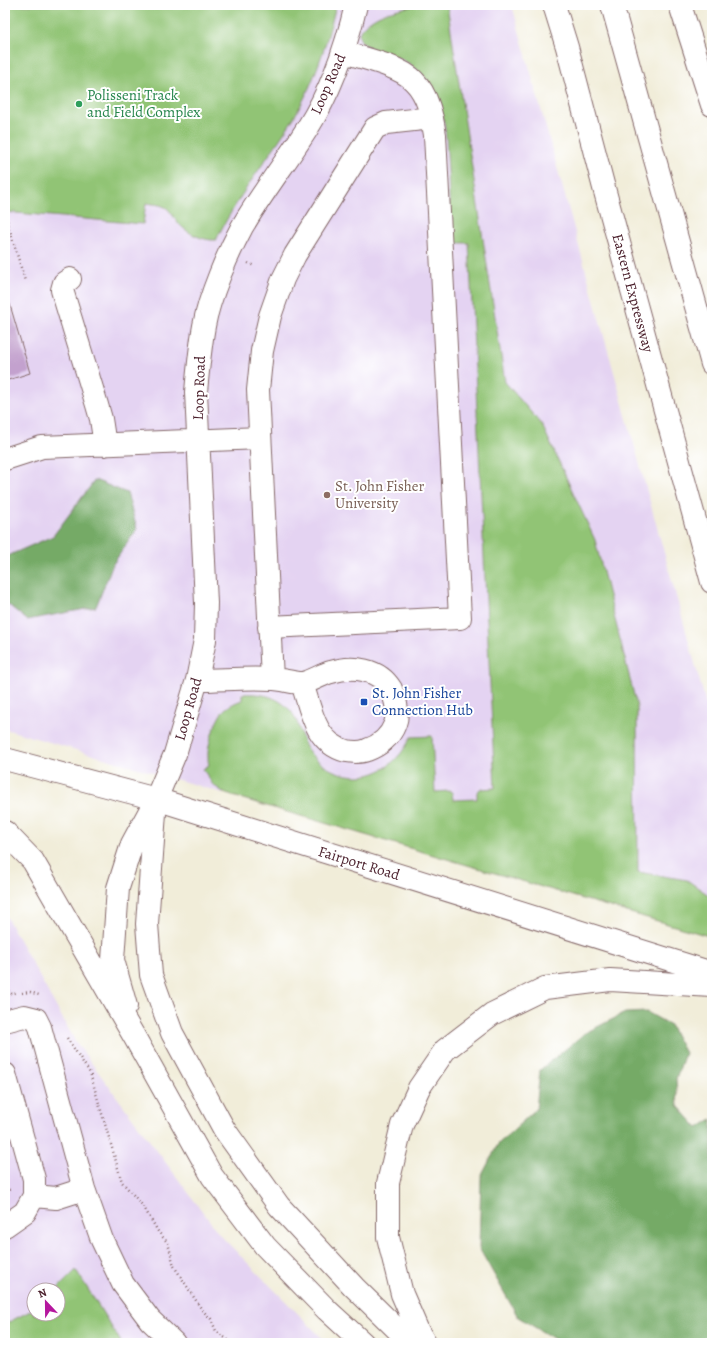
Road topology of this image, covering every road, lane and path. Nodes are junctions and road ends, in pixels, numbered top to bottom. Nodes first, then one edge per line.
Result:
1 (356, 5) edge
2 (554, 5) edge
3 (612, 5) edge
4 (680, 5) edge
5 (343, 52) junction
6 (712, 105) edge
7 (432, 118) junction
8 (6, 217) dead end
9 (70, 279) dead end
10 (25, 281) dead end
11 (712, 364) edge
12 (260, 438) junction
13 (198, 441) junction
14 (105, 444) junction
15 (5, 459) edge
16 (712, 582) edge
17 (269, 627) junction
18 (272, 679) junction
19 (197, 680) junction
20 (302, 683) junction
21 (5, 759) edge
22 (156, 799) junction
23 (5, 832) edge
24 (712, 973) edge
25 (712, 986) edge
26 (5, 988) edge
27 (40, 996) dead end
28 (5, 1021) edge
29 (65, 1034) dead end
30 (136, 1038) junction
31 (5, 1074) edge
32 (84, 1190) junction
33 (34, 1196) junction
34 (5, 1226) edge
35 (174, 1343) edge
36 (236, 1343) edge
37 (363, 1343) edge
38 (411, 1343) edge
39 (425, 1343) edge

1 - 5 main road, Loop Road
2 - 16 main road, Eastern Expressway
3 - 11 main road
4 - 6 main road
5 - 7 main road
5 - 13 main road, Loop Road
7 - 12 main road
7 - 17 main road
8 - 10 path
9 - 14 main road
12 - 13 main road
12 - 17 main road
13 - 14 main road
13 - 19 main road, Loop Road
14 - 15 main road
17 - 18 main road
18 - 19 main road
18 - 20 main road
19 - 22 main road, Loop Road
20 - 20 main road
21 - 22 main road, Fairport Road
22 - 24 main road, Fairport Road
22 - 30 main road
22 - 38 main road
23 - 30 main road
25 - 39 main road
26 - 27 path
28 - 32 main road
29 - 36 path
30 - 37 main road
31 - 33 main road
32 - 33 main road
32 - 35 main road
33 - 34 main road

